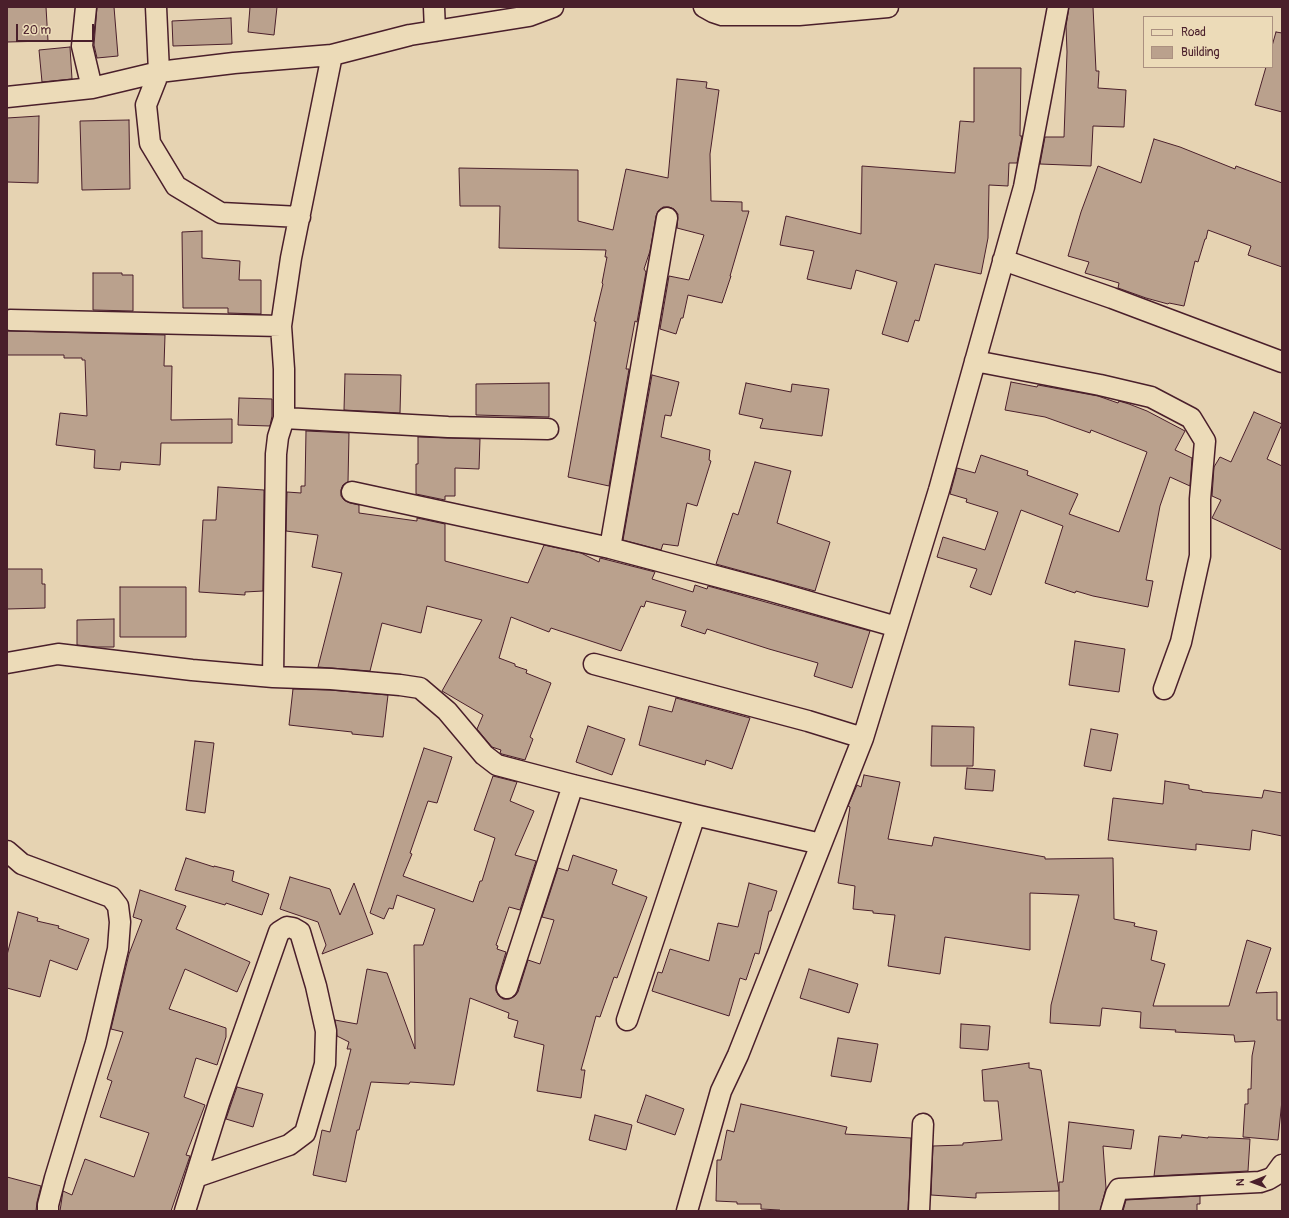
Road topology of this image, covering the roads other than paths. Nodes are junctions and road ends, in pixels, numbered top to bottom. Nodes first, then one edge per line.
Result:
1 (86, 7) edge
2 (156, 7) edge
3 (434, 7) edge
4 (553, 7) edge
5 (704, 7) edge
6 (879, 7) edge
7 (1058, 7) edge
8 (435, 31) junction
9 (332, 55) junction
10 (159, 72) junction
11 (92, 88) junction
12 (7, 97) edge
13 (300, 217) junction
14 (667, 218) dead end
15 (1003, 260) junction
16 (10, 320) dead end
17 (281, 326) junction
18 (975, 361) junction
19 (1282, 362) edge
20 (284, 418) junction
21 (548, 429) dead end
22 (352, 492) dead end
23 (610, 548) junction
24 (897, 627) junction
25 (7, 663) edge
26 (594, 664) dead end
27 (273, 677) junction
28 (1164, 689) dead end
29 (863, 738) junction
30 (572, 785) junction
31 (695, 815) junction
32 (821, 844) junction
33 (9, 856) edge
34 (507, 988) dead end
35 (627, 1020) dead end
36 (923, 1124) dead end
37 (1282, 1165) edge
38 (196, 1177) junction
39 (48, 1211) edge
40 (185, 1211) edge
41 (687, 1211) edge
42 (919, 1211) edge
43 (1111, 1211) edge

1 - 11 street
2 - 10 street
3 - 8 street
4 - 8 street
5 - 6 street
7 - 15 street
8 - 9 street
9 - 10 street
9 - 13 street
10 - 11 street
10 - 13 street
11 - 12 street
13 - 17 street
14 - 23 street
15 - 18 street
15 - 19 street
16 - 17 street
17 - 20 street
18 - 24 street
18 - 28 street
20 - 21 street
20 - 27 street
22 - 23 street
23 - 24 street
24 - 29 street
25 - 27 street
26 - 29 street
27 - 30 street
29 - 32 street
30 - 31 street
30 - 34 street
31 - 32 street
31 - 35 street
32 - 41 street
33 - 39 street
36 - 42 street
37 - 43 street
38 - 38 street
38 - 40 street

